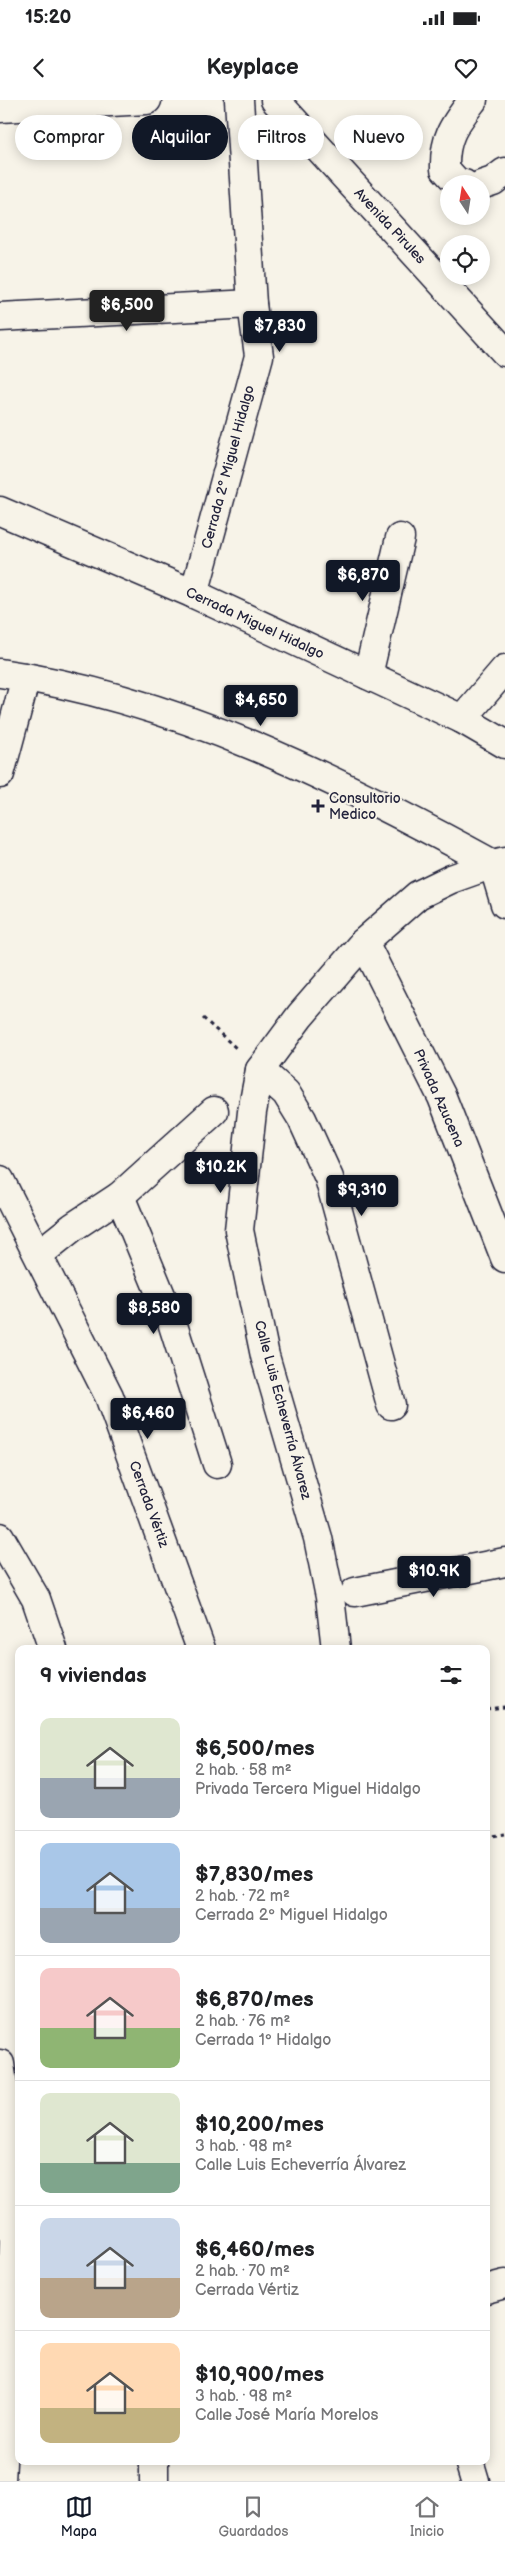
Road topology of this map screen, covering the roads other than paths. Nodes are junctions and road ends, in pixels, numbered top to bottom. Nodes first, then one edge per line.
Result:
1 (147, 100) edge
2 (239, 100) edge
3 (275, 100) edge
4 (473, 100) edge
5 (0, 108) edge
6 (505, 172) edge
7 (450, 175) edge
8 (490, 182) edge
9 (252, 304) junction
10 (0, 317) edge
11 (505, 352) edge
12 (0, 510) edge
13 (400, 538) dead end
14 (194, 594) junction
15 (505, 669) edge
16 (0, 673) edge
17 (368, 675) junction
18 (26, 677) junction
19 (462, 719) junction
20 (505, 744) edge
21 (0, 774) edge
22 (499, 863) edge
23 (505, 904) edge
24 (364, 942) junction
25 (260, 1070) junction
26 (214, 1112) dead end
27 (0, 1180) edge
28 (120, 1196) junction
29 (39, 1254) junction
30 (505, 1258) edge
31 (392, 1405) dead end
32 (217, 1464) dead end
33 (0, 1537) edge
34 (505, 1562) edge
35 (356, 1592) dead end
36 (52, 1645) edge
37 (200, 1645) edge
38 (336, 1645) edge
39 (0, 2064) edge
40 (505, 2284) edge
41 (490, 2288) edge
42 (154, 2465) edge
43 (470, 2465) edge
44 (1, 2481) edge
45 (154, 2481) edge
46 (475, 2481) edge

1 - 5 street
2 - 9 street, Cerrada 2º Miguel Hidalgo
3 - 11 street, Avenida Pirules
4 - 7 street
6 - 8 street
9 - 10 street
9 - 14 street, Cerrada 2º Miguel Hidalgo
12 - 14 street, Cerrada Miguel Hidalgo
13 - 17 street
14 - 17 street, Cerrada Miguel Hidalgo
15 - 19 street
16 - 18 street
17 - 19 street, Cerrada Miguel Hidalgo
18 - 21 street
18 - 22 street
19 - 20 street, Cerrada Miguel Hidalgo
22 - 23 street
22 - 24 street, Calle Luis Echeverría Álvarez
24 - 25 street, Calle Luis Echeverría Álvarez
24 - 30 street, Privada Azucena
25 - 31 street
25 - 38 street, Calle Luis Echeverría Álvarez
26 - 28 street
27 - 29 street, Cerrada Vértiz
28 - 29 street
28 - 32 street
29 - 37 street, Cerrada Vértiz
33 - 36 street
34 - 35 street
39 - 44 street
40 - 41 street
42 - 45 street
43 - 46 street

